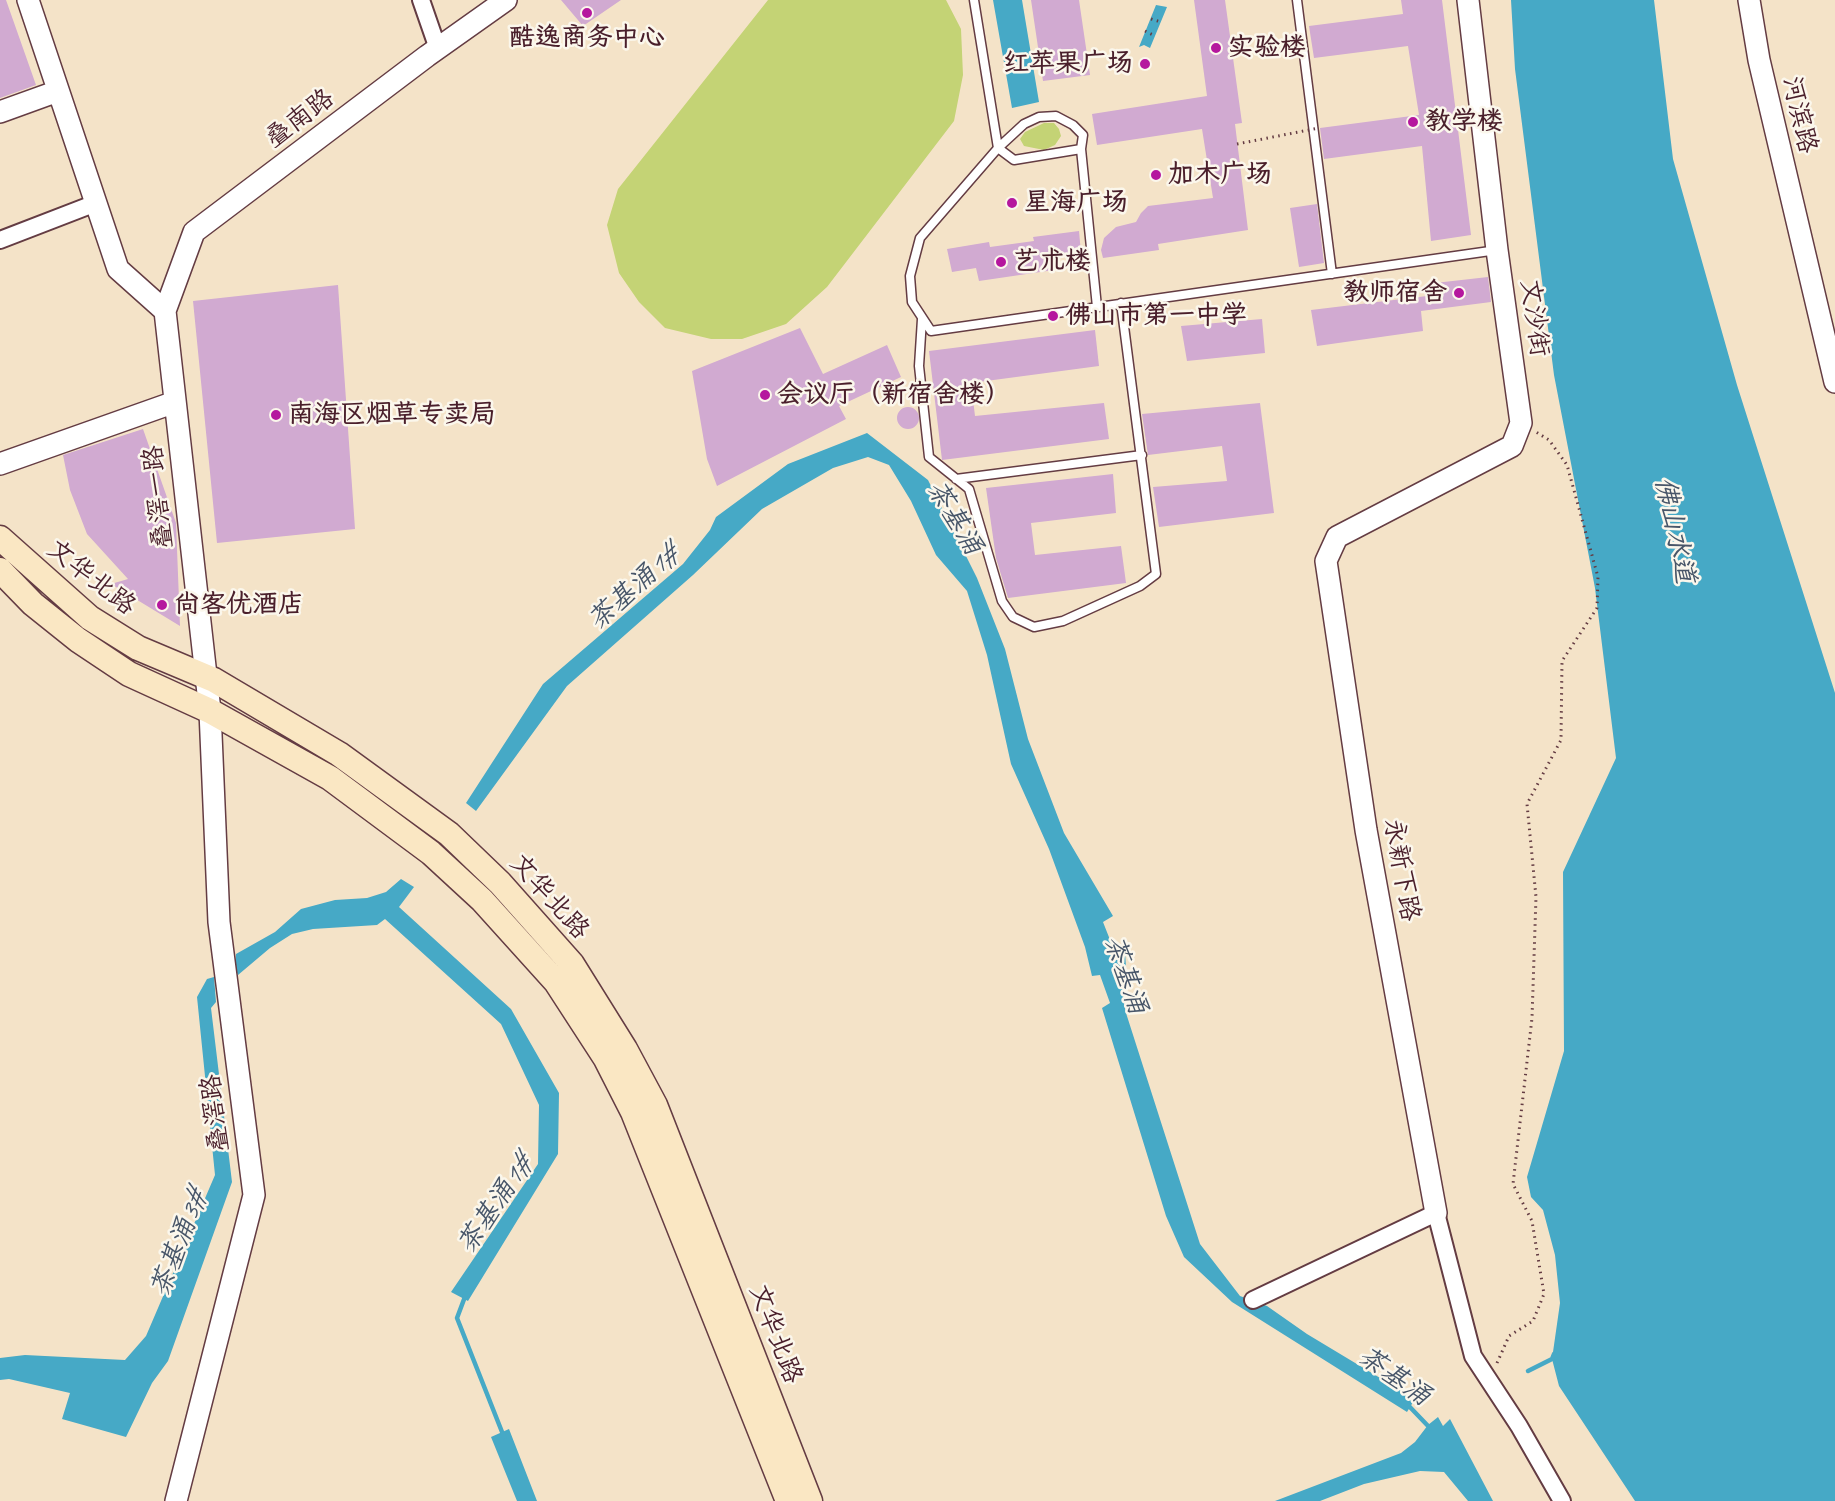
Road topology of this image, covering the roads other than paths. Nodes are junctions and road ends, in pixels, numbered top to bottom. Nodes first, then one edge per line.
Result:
1 (28, 0) edge
2 (420, 0) edge
3 (506, 0) edge
4 (974, 0) edge
5 (1297, 0) edge
6 (1468, 0) edge
7 (1749, 0) edge
8 (438, 49) junction
9 (58, 91) junction
10 (0, 111) edge
11 (998, 148) junction
12 (1081, 149) junction
13 (96, 203) junction
14 (0, 240) edge
15 (1497, 249) junction
16 (1332, 274) junction
17 (1121, 303) junction
18 (1097, 307) junction
19 (165, 311) junction
20 (922, 319) junction
21 (1835, 382) edge
22 (175, 402) junction
23 (1142, 455) junction
24 (0, 464) edge
25 (956, 479) junction
26 (1338, 537) joint
27 (0, 538) edge
28 (0, 570) edge
29 (206, 677) junction
30 (210, 711) junction
31 (1436, 1213) junction
32 (1253, 1300) dead end
33 (176, 1501) edge
34 (788, 1501) edge
35 (810, 1501) edge
36 (1562, 1501) edge

1 - 9 street
2 - 8 street
3 - 8 street, 叠南路
4 - 11 lane
5 - 16 lane
6 - 15 street, 文沙街
7 - 21 street, 河滨路
8 - 19 street, 叠南路
9 - 10 street
9 - 13 street
11 - 12 lane
11 - 12 lane
11 - 20 lane
12 - 18 lane
13 - 14 street
13 - 19 street
15 - 16 lane
15 - 26 street, 文沙街
16 - 17 lane
17 - 18 lane
17 - 23 lane
18 - 20 lane
19 - 22 street, 叠滘一路
20 - 25 lane
22 - 24 street
22 - 29 street, 叠滘一路
23 - 25 lane
23 - 25 lane
26 - 31 street, 永新下路
27 - 29 main road, 文华北路
28 - 30 main road, 文华北路
29 - 30 street, 叠滘一路
29 - 35 main road, 文华北路
30 - 33 street, 叠滘路
30 - 34 main road, 文华北路
31 - 32 street
31 - 36 street

